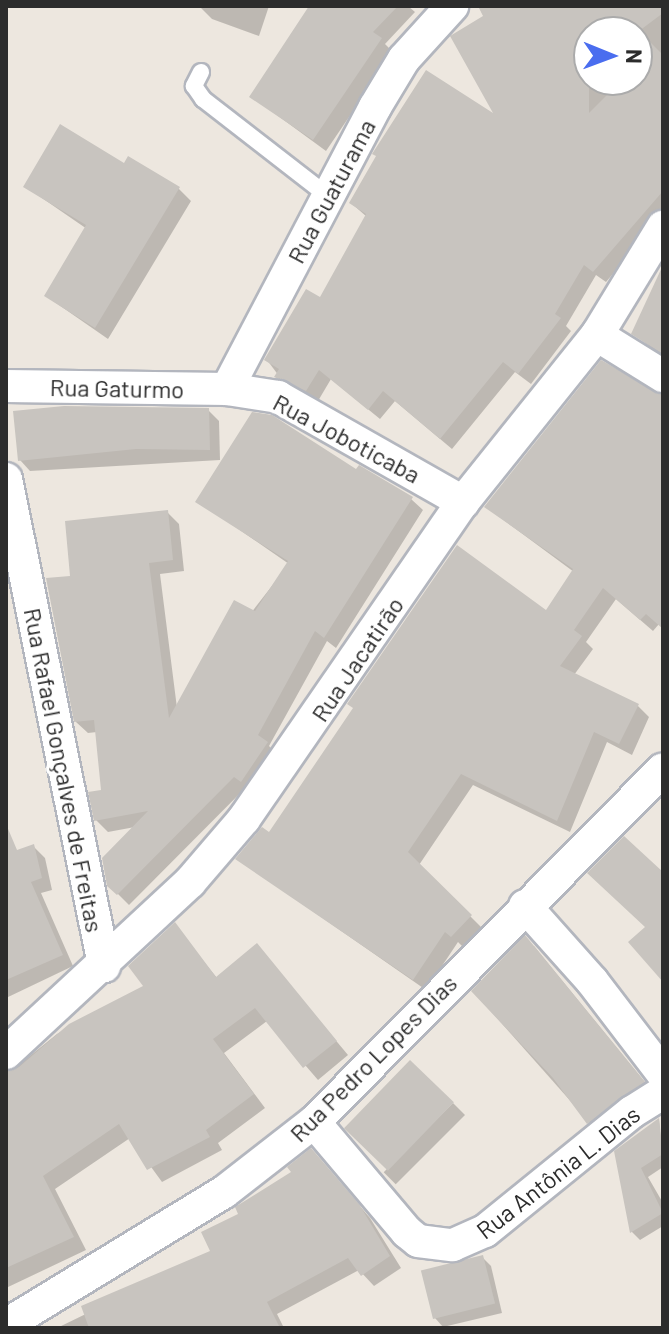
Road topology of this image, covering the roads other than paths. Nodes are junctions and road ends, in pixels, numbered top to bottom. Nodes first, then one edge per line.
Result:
1 (452, 6) edge
2 (201, 72) dead end
3 (328, 196) junction
4 (663, 227) edge
5 (597, 335) junction
6 (663, 376) edge
7 (6, 386) edge
8 (227, 389) junction
9 (6, 479) edge
10 (463, 502) junction
11 (15, 572) edge
12 (663, 769) edge
13 (525, 906) junction
14 (104, 966) junction
15 (6, 1053) edge
16 (663, 1074) edge
17 (663, 1093) edge
18 (314, 1122) junction
19 (6, 1325) edge

1 - 3 street, Rua Guaturama
2 - 3 lane
3 - 8 street, Rua Guaturama
4 - 5 street, Rua Jacatirão
5 - 6 street
5 - 10 street, Rua Jacatirão
7 - 8 street, Rua Gaturmo
8 - 10 street, Rua Joboticaba
9 - 11 street, Rua Rafael Gonçalves de Freitas
10 - 14 street, Rua Jacatirão
11 - 14 street, Rua Rafael Gonçalves de Freitas
12 - 13 street, Rua Pedro Lopes Dias
13 - 16 street
13 - 18 street, Rua Pedro Lopes Dias
14 - 15 street, Rua Jacatirão
17 - 18 street, Rua Antônia L. Dias
18 - 19 street, Rua Pedro Lopes Dias

